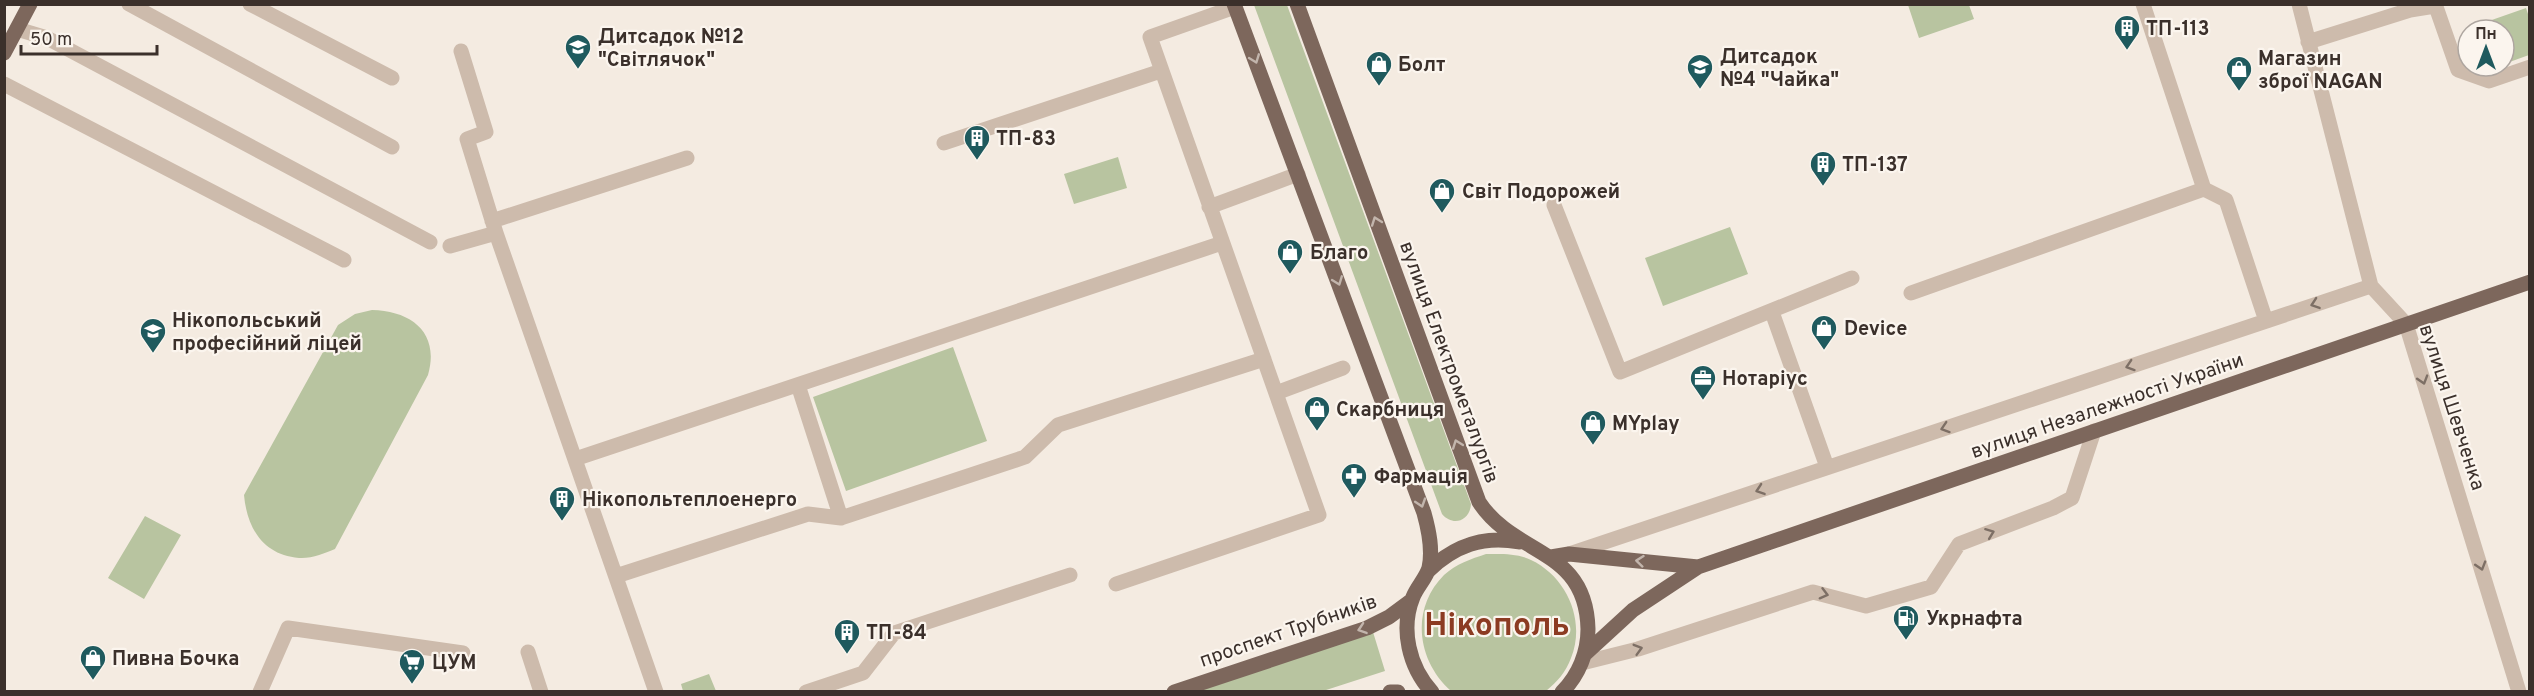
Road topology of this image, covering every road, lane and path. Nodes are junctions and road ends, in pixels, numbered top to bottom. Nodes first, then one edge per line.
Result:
1 (30, 4) edge
2 (129, 4) edge
3 (250, 4) edge
4 (1297, 4) edge
5 (2143, 4) edge
6 (2299, 4) edge
7 (2435, 5) edge
8 (1235, 6) edge
9 (17, 29) junction
10 (2308, 42) junction
11 (461, 51) dead end
12 (4, 53) edge
13 (2529, 67) edge
14 (1161, 71) junction
15 (392, 78) dead end
16 (4, 84) edge
17 (944, 143) dead end
18 (392, 147) dead end
19 (687, 158) dead end
20 (1298, 174) junction
21 (2204, 189) junction
22 (1554, 205) dead end
23 (1209, 207) junction
24 (494, 227) junction
25 (430, 242) dead end
26 (1222, 243) junction
27 (450, 246) dead end
28 (344, 260) dead end
29 (1852, 278) dead end
30 (2529, 282) edge
31 (2370, 286) junction
32 (1911, 293) dead end
33 (1772, 312) junction
34 (2266, 321) junction
35 (2406, 324) junction
36 (1264, 359) junction
37 (1343, 368) dead end
38 (798, 385) junction
39 (1276, 393) junction
40 (2094, 431) junction
41 (575, 459) junction
42 (1827, 467) junction
43 (841, 518) junction
44 (1522, 542) junction
45 (1569, 554) junction
46 (1551, 556) junction
47 (1698, 567) junction
48 (1428, 571) junction
49 (1070, 575) dead end
50 (616, 576) junction
51 (1116, 584) dead end
52 (1412, 600) junction
53 (528, 652) dead end
54 (462, 653) dead end
55 (1583, 659) junction
56 (260, 692) edge
57 (541, 692) edge
58 (656, 692) edge
59 (806, 692) edge
60 (1174, 692) edge
61 (1390, 692) edge
62 (1398, 692) edge
63 (1432, 692) edge
64 (1562, 692) edge
65 (2519, 692) edge

1 - 9 main road
2 - 18 street
3 - 15 street
44 -> 4 main road, вулиця Електрометалургів
5 - 21 street
6 - 10 street, вулиця Шевченка
7 - 10 street
7 - 13 street
8 - 14 street
8 -> 20 main road
9 - 12 main road
9 - 25 street
10 - 31 street, вулиця Шевченка
11 - 24 street
14 - 17 street
14 - 23 street
16 - 28 street
19 - 24 street
20 - 23 street
20 -> 48 main road
21 - 32 street
21 - 34 street
22 - 33 street
23 - 26 street
24 - 27 street
24 - 41 street
26 - 36 street
26 - 38 street
29 - 33 street
30 - 35 main road, вулиця Незалежності України
31 -> 34 street
31 - 35 street, вулиця Шевченка
33 - 42 street
34 -> 42 street
35 - 40 main road, вулиця Незалежності України
35 -> 65 street, вулиця Шевченка
36 - 39 street
36 - 43 street
37 - 39 street
38 - 41 street
38 - 43 street
39 - 51 street
40 - 47 main road, вулиця Незалежності України
55 -> 40 street
41 - 50 street
42 -> 45 street
43 - 50 street
44 - 46 main road, вулиця Електрометалургів
44 - 48 main road
45 - 46 main road
47 -> 45 main road
46 - 55 main road, вулиця Електрометалургів
47 - 55 main road
48 - 52 main road
49 - 59 street
50 - 58 street
52 -> 60 main road, проспект Трубників
52 - 63 main road
53 - 57 street
54 - 56 street
55 - 64 main road, вулиця Електрометалургів
61 - 62 main road

